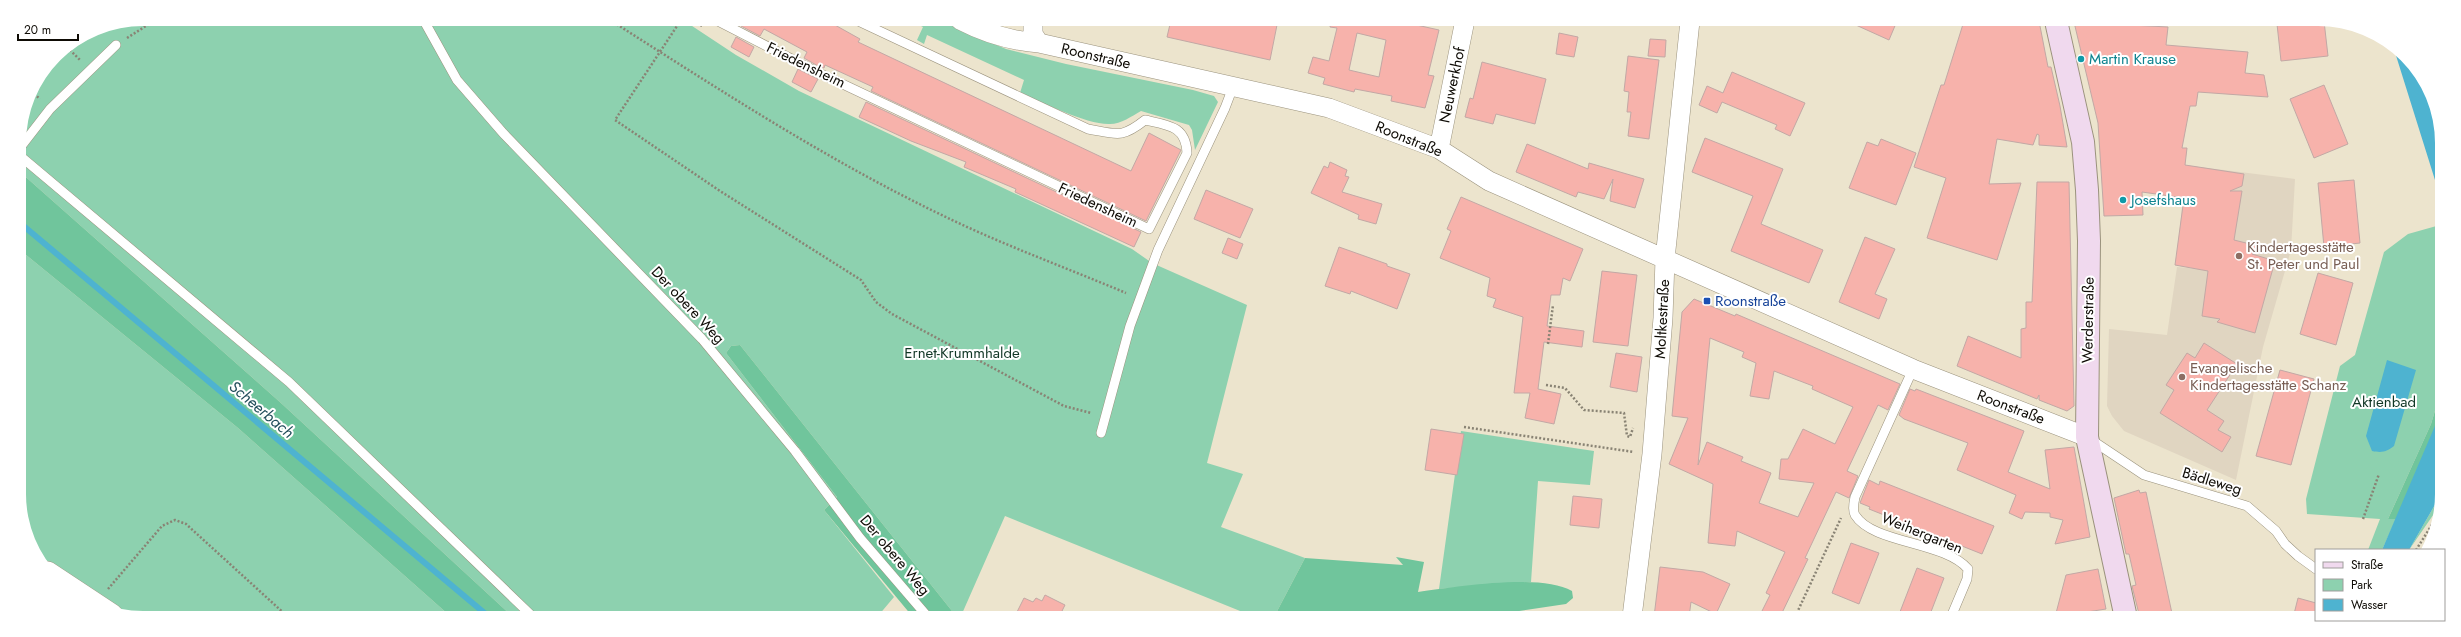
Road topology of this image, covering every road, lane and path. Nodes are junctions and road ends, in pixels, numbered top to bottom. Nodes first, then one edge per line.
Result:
1 (147, 26) edge
2 (427, 26) edge
3 (620, 26) edge
4 (678, 26) edge
5 (728, 26) edge
6 (869, 26) edge
7 (972, 26) edge
8 (1033, 26) edge
9 (1464, 26) edge
10 (1689, 26) edge
11 (2057, 26) edge
12 (1040, 44) junction
13 (116, 45) joint
14 (660, 51) junction
15 (1233, 87) junction
16 (26, 141) edge
17 (1439, 149) junction
18 (26, 161) edge
19 (1665, 259) junction
20 (1140, 299) junction
21 (1553, 305) dead end
22 (1548, 344) dead end
23 (1913, 369) junction
24 (1546, 385) dead end
25 (1624, 413) dead end
26 (1108, 414) junction
27 (1464, 427) dead end
28 (1101, 433) dead end
29 (2087, 437) junction
30 (1620, 451) dead end
31 (2379, 474) dead end
32 (1853, 509) junction
33 (2363, 519) dead end
34 (2430, 528) edge
35 (2417, 549) edge
36 (2315, 568) edge
37 (72, 587) edge
38 (92, 599) edge
39 (96, 602) edge
40 (282, 611) edge
41 (527, 611) edge
42 (924, 611) edge
43 (1633, 611) edge
44 (1799, 611) edge
45 (1954, 611) edge
46 (2124, 611) edge

1 - 13 path
2 - 42 lane, Der obere Weg
3 - 14 path
4 - 14 path
5 - 6 lane, Friedensheim
7 - 12 street
8 - 12 street
9 - 17 street, Neuwerkhof
10 - 19 street, Moltkestraße
11 - 29 street, Werderstraße
12 - 15 street, Roonstraße
13 - 16 lane
14 - 20 path
14 - 26 path
15 - 17 street, Roonstraße
15 - 20 lane
17 - 19 street, Roonstraße
18 - 41 lane
19 - 23 street, Roonstraße
19 - 43 street, Moltkestraße
20 - 26 lane
21 - 22 path
23 - 29 street, Roonstraße
23 - 32 lane
24 - 25 path
26 - 28 lane
27 - 30 path
29 - 36 lane, Bädleweg
29 - 46 street, Werderstraße
31 - 33 path
32 - 44 path
32 - 45 lane, Weihergarten
34 - 35 path
37 - 38 street
39 - 40 path

